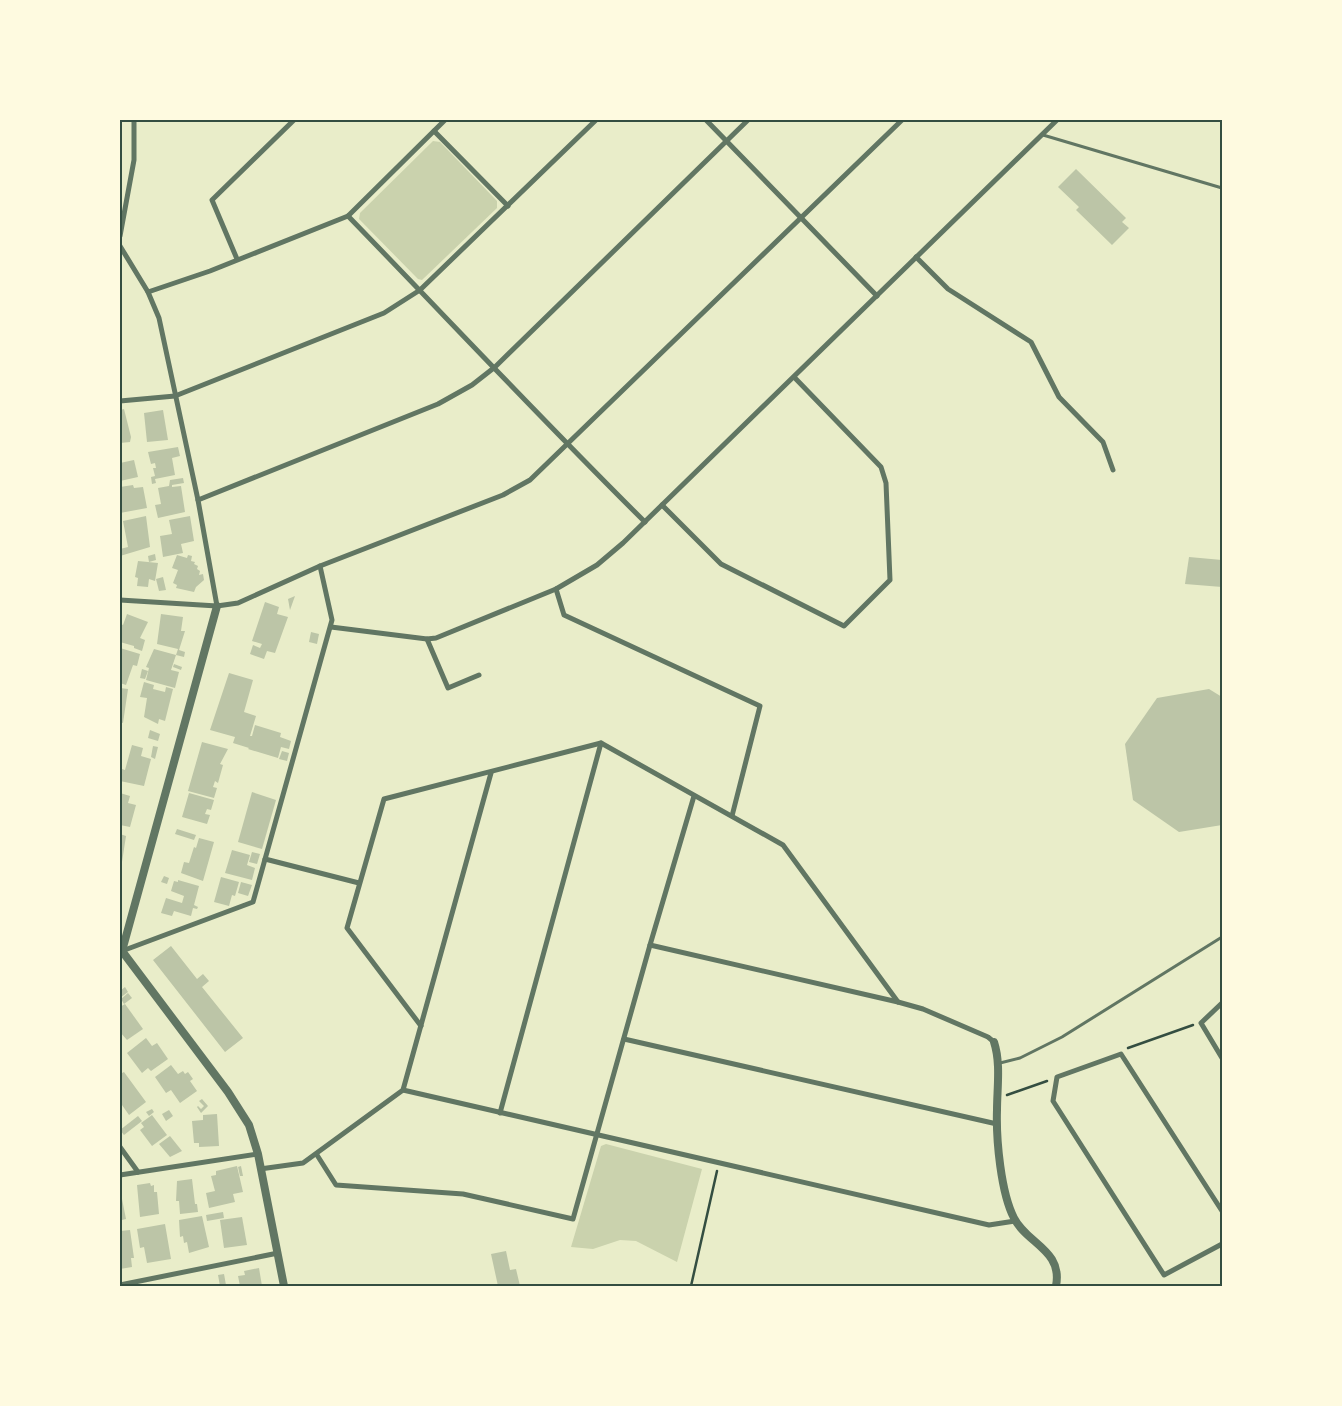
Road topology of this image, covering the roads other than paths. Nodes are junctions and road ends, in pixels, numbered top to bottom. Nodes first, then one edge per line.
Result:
1 (134, 120) edge
2 (294, 120) edge
3 (445, 120) edge
4 (596, 120) edge
5 (706, 120) edge
6 (748, 120) edge
7 (902, 120) edge
8 (1057, 120) edge
9 (434, 130) junction
10 (1042, 134) junction
11 (726, 141) junction
12 (1222, 188) edge
13 (508, 206) junction
14 (348, 216) junction
15 (801, 218) junction
16 (120, 236) edge
17 (120, 246) edge
18 (916, 257) junction
19 (237, 259) junction
20 (420, 290) junction
21 (148, 292) junction
22 (877, 296) junction
23 (495, 367) junction
24 (794, 377) junction
25 (176, 396) junction
26 (120, 401) edge
27 (568, 445) junction
28 (1113, 470) dead end
29 (198, 500) junction
30 (662, 505) junction
31 (645, 522) junction
32 (320, 566) junction
33 (556, 589) junction
34 (120, 600) edge
35 (217, 606) junction
36 (331, 627) junction
37 (427, 639) junction
38 (479, 675) dead end
39 (602, 743) junction
40 (492, 773) junction
41 (694, 796) junction
42 (732, 816) junction
43 (265, 859) junction
44 (359, 883) junction
45 (1222, 937) edge
46 (650, 944) junction
47 (121, 951) edge
48 (898, 1002) junction
49 (1222, 1003) edge
50 (421, 1026) junction
51 (624, 1039) junction
52 (994, 1042) joint
53 (1222, 1058) edge
54 (997, 1063) junction
55 (402, 1090) junction
56 (500, 1112) junction
57 (997, 1124) junction
58 (597, 1136) junction
59 (120, 1148) edge
60 (258, 1154) junction
61 (317, 1155) junction
62 (260, 1169) junction
63 (138, 1172) junction
64 (120, 1175) edge
65 (1222, 1211) edge
66 (1015, 1221) junction
67 (1222, 1244) edge
68 (278, 1253) junction
69 (120, 1285) edge
70 (284, 1286) edge
71 (1056, 1286) edge

1 - 16 street
2 - 19 street
3 - 9 street
4 - 13 street
5 - 11 street
6 - 11 street
7 - 15 street
8 - 10 street
9 - 13 street
9 - 14 street
10 - 12 lane
10 - 18 street
11 - 15 street
11 - 23 street
13 - 20 street
14 - 19 street
14 - 20 street
15 - 22 street
15 - 27 street
17 - 21 street
18 - 22 street
18 - 28 street
19 - 21 street
20 - 23 street
20 - 25 street
21 - 25 street
22 - 24 street
23 - 27 street
23 - 29 street
24 - 30 street
24 - 30 street
25 - 26 street
25 - 29 street
27 - 31 street
27 - 32 street
29 - 35 street
30 - 31 street
31 - 33 street
32 - 35 street
32 - 36 street
33 - 37 street
33 - 42 street
34 - 35 street
35 - 47 street
36 - 37 street
36 - 43 street
37 - 38 street
39 - 40 street
39 - 41 street
39 - 56 street
40 - 44 street
40 - 50 street
41 - 42 street
41 - 46 street
42 - 48 street
43 - 44 street
43 - 47 street
44 - 50 street
45 - 54 lane
46 - 48 street
46 - 51 street
47 - 60 street
48 - 52 street
49 - 53 street
50 - 55 street
51 - 57 street
51 - 58 street
52 - 54 street
54 - 57 street
55 - 56 street
55 - 61 street
56 - 58 street
57 - 66 street
58 - 61 street
58 - 66 street
59 - 63 street
60 - 62 street
60 - 63 street
61 - 62 street
62 - 68 street
63 - 64 street
65 - 67 street
66 - 71 street
68 - 69 street
68 - 70 street

